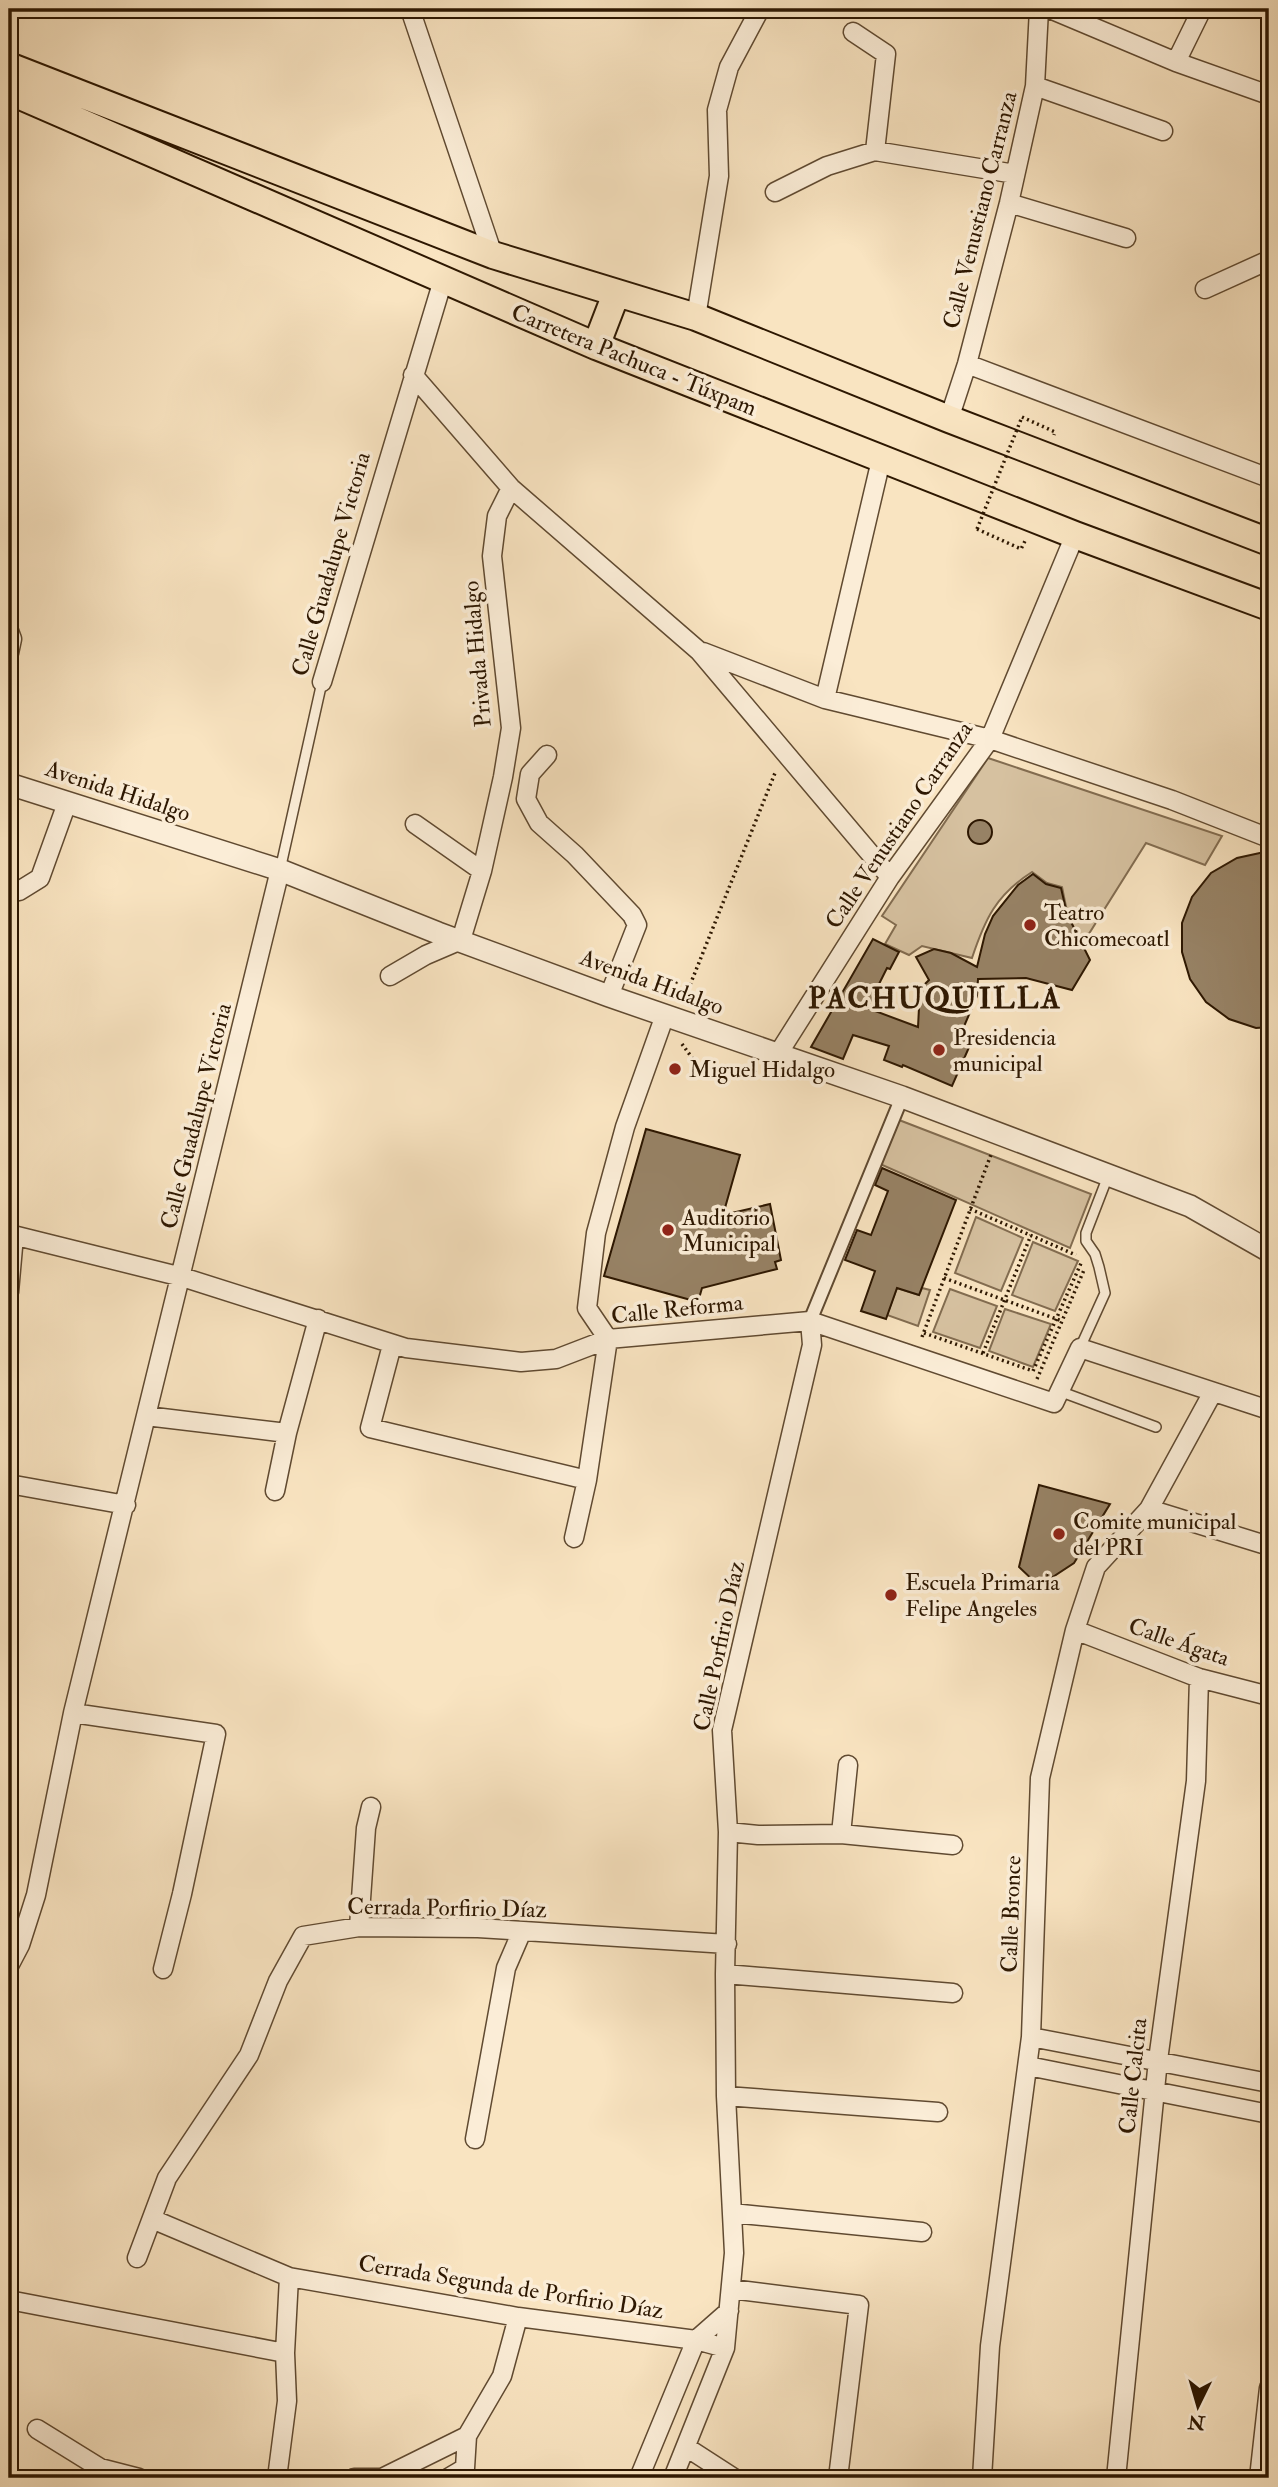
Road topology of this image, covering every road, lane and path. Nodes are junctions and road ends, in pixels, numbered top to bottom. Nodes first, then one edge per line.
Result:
1 (410, 9) edge
2 (760, 9) edge
3 (1039, 9) edge
4 (1050, 9) edge
5 (1202, 9) edge
6 (853, 32) dead end
7 (1176, 62) junction
8 (9, 66) edge
9 (1035, 86) junction
10 (9, 91) edge
11 (1269, 95) edge
12 (1163, 131) dead end
13 (876, 150) junction
14 (1015, 174) junction
15 (775, 192) dead end
16 (1009, 203) junction
17 (1126, 238) dead end
18 (493, 255) junction
19 (1269, 260) edge
20 (443, 280) junction
21 (1205, 289) dead end
22 (616, 294) junction
23 (696, 317) junction
24 (596, 346) junction
25 (967, 364) junction
26 (413, 375) junction
27 (948, 419) junction
28 (1055, 432) dead end
29 (881, 460) junction
30 (1269, 478) edge
31 (511, 488) junction
32 (1074, 536) junction
33 (1269, 542) edge
34 (1021, 549) dead end
35 (1269, 607) edge
36 (9, 631) edge
37 (699, 651) junction
38 (9, 653) edge
39 (321, 682) joint
40 (825, 699) junction
41 (990, 739) junction
42 (784, 752) junction
43 (547, 755) dead end
44 (9, 783) edge
45 (67, 803) junction
46 (415, 824) dead end
47 (1269, 838) edge
48 (280, 870) junction
49 (482, 872) junction
50 (890, 877) junction
51 (9, 893) edge
52 (461, 940) junction
53 (390, 976) dead end
54 (609, 996) junction
55 (670, 1017) junction
56 (778, 1054) junction
57 (902, 1097) junction
58 (981, 1148) dead end
59 (1108, 1176) junction
60 (970, 1209) junction
61 (11, 1235) edge
62 (1031, 1235) junction
63 (1269, 1251) edge
64 (1086, 1266) dead end
65 (182, 1277) junction
66 (944, 1278) junction
67 (9, 1292) edge
68 (1004, 1300) junction
69 (318, 1319) junction
70 (1056, 1319) junction
71 (810, 1321) junction
72 (1062, 1321) junction
73 (924, 1333) junction
74 (608, 1339) junction
75 (921, 1339) dead end
76 (392, 1345) junction
77 (1080, 1348) junction
78 (983, 1353) junction
79 (1037, 1379) dead end
80 (1059, 1391) junction
81 (1213, 1392) junction
82 (1269, 1410) edge
83 (146, 1416) junction
84 (1156, 1427) dead end
85 (287, 1433) junction
86 (587, 1480) junction
87 (9, 1484) edge
88 (275, 1491) dead end
89 (126, 1505) junction
90 (1149, 1509) junction
91 (574, 1538) dead end
92 (1269, 1546) edge
93 (1075, 1630) junction
94 (1199, 1678) junction
95 (1269, 1696) edge
96 (73, 1713) junction
97 (848, 1765) dead end
98 (371, 1807) dead end
99 (728, 1832) junction
100 (841, 1835) junction
101 (953, 1845) dead end
102 (359, 1927) junction
103 (522, 1931) junction
104 (727, 1944) junction
105 (9, 1966) edge
106 (163, 1969) dead end
107 (725, 1974) junction
108 (953, 1993) dead end
109 (1031, 2037) junction
110 (1158, 2060) junction
111 (1028, 2066) junction
112 (1269, 2083) edge
113 (1156, 2092) junction
114 (726, 2095) junction
115 (938, 2112) dead end
116 (1269, 2114) edge
117 (475, 2139) dead end
118 (732, 2213) junction
119 (152, 2219) junction
120 (922, 2232) dead end
121 (137, 2258) dead end
122 (289, 2277) junction
123 (731, 2290) junction
124 (9, 2300) edge
125 (729, 2312) junction
126 (519, 2318) junction
127 (696, 2340) junction
128 (725, 2348) junction
129 (285, 2353) junction
130 (1269, 2388) edge
131 (37, 2429) dead end
132 (467, 2436) junction
133 (686, 2448) junction
134 (139, 2478) edge
135 (276, 2478) edge
136 (354, 2478) edge
137 (382, 2478) edge
138 (448, 2478) edge
139 (639, 2478) edge
140 (673, 2478) edge
141 (734, 2478) edge
142 (838, 2478) edge
143 (982, 2478) edge
144 (1116, 2478) edge
145 (1259, 2478) edge

1 - 18 street
2 - 23 street
3 - 9 street, Calle Venustiano Carranza
4 - 7 street
5 - 7 street
6 - 13 street
7 - 11 street
8 - 18 main road, Carretera Pachuca - Túxpam
9 - 12 street
9 - 14 street, Calle Venustiano Carranza
10 - 20 main road, Carretera Pachuca - Túxpam
13 - 14 street
13 - 15 street
14 - 16 street, Calle Venustiano Carranza
16 - 17 street
16 - 25 street, Calle Venustiano Carranza
18 - 22 main road, Carretera Pachuca - Túxpam
19 - 21 street
20 - 24 main road, Carretera Pachuca - Túxpam
20 - 26 street, Calle Guadalupe Victoria
22 - 23 main road, Carretera Pachuca - Túxpam
22 - 24 main road
23 - 27 main road, Carretera Pachuca - Túxpam
24 - 29 main road, Carretera Pachuca - Túxpam
25 - 27 street, Calle Venustiano Carranza
25 - 30 street
26 - 31 street
26 - 39 street, Calle Guadalupe Victoria
27 - 33 main road, Carretera Pachuca - Túxpam
28 - 34 path, bridge
29 - 32 main road, Carretera Pachuca - Túxpam
29 - 40 street
31 - 37 street
31 - 49 street, Privada Hidalgo
32 - 35 main road, Carretera Pachuca - Túxpam
32 - 41 street, Calle Venustiano Carranza
36 - 38 street
37 - 40 street
37 - 42 street
39 - 48 lane, Calle Guadalupe Victoria
40 - 41 street
41 - 47 street
41 - 50 street, Calle Venustiano Carranza
42 - 50 street
42 - 55 path
43 - 54 street
44 - 45 street, Avenida Hidalgo
45 - 48 street, Avenida Hidalgo
45 - 51 street
46 - 49 street
48 - 52 street, Avenida Hidalgo
48 - 65 street, Calle Guadalupe Victoria
49 - 52 street, Privada Hidalgo
50 - 56 street, Calle Venustiano Carranza
52 - 53 street
52 - 54 street, Avenida Hidalgo
54 - 55 street, Avenida Hidalgo
55 - 56 street, Avenida Hidalgo
55 - 74 street
56 - 57 street, Avenida Hidalgo
57 - 59 street, Avenida Hidalgo
57 - 71 street, Calle Porfirio Díaz
58 - 60 path
59 - 63 street, Avenida Hidalgo
59 - 77 lane
60 - 62 path
60 - 66 path
61 - 65 street, Calle Reforma
61 - 67 street
62 - 68 path
62 - 70 path
64 - 72 path
65 - 69 street, Calle Reforma
65 - 83 street, Calle Guadalupe Victoria
66 - 68 path
66 - 73 path
68 - 70 path
68 - 78 path
69 - 76 street, Calle Reforma
69 - 85 street
70 - 72 path
70 - 78 path
71 - 74 street, Calle Reforma
71 - 80 street, Calle Reforma
71 - 99 street, Calle Porfirio Díaz
72 - 79 path
73 - 75 path
73 - 78 path
74 - 76 street, Calle Reforma
74 - 86 street
76 - 86 street
77 - 80 street
77 - 81 street
80 - 84 lane
81 - 82 street
81 - 90 street, Calle Bronce
83 - 85 street
83 - 89 street, Calle Guadalupe Victoria
85 - 88 street
86 - 91 street
87 - 89 street
89 - 96 street, Calle Guadalupe Victoria
90 - 92 street
90 - 93 street, Calle Bronce
93 - 94 street, Calle Ágata
93 - 109 street, Calle Bronce
94 - 95 street, Calle Ágata
94 - 110 street, Calle Calcita
96 - 105 street, Calle Guadalupe Victoria
96 - 106 street
97 - 100 street
98 - 102 street
99 - 100 street
99 - 104 street, Calle Porfirio Díaz
100 - 101 street
102 - 103 street, Cerrada Porfirio Díaz
102 - 119 street, Cerrada Porfirio Díaz
103 - 104 street, Cerrada Porfirio Díaz
103 - 117 street
104 - 107 street, Calle Porfirio Díaz
107 - 108 street
107 - 114 street, Calle Porfirio Díaz
109 - 110 street
109 - 111 street, Calle Bronce
110 - 112 street
110 - 113 street, Calle Calcita
111 - 113 street
111 - 143 street, Calle Bronce
113 - 116 street
113 - 144 street, Calle Calcita
114 - 115 street
114 - 118 street, Calle Porfirio Díaz
118 - 120 street
118 - 123 street, Calle Porfirio Díaz
119 - 121 street
119 - 122 street
122 - 126 street, Cerrada Segunda de Porfirio Díaz
122 - 129 street
123 - 125 street, Calle Porfirio Díaz
123 - 142 street
124 - 129 street
125 - 127 street
125 - 128 street, Calle Porfirio Díaz
126 - 127 street, Cerrada Segunda de Porfirio Díaz
126 - 132 street
127 - 128 street, Cerrada Segunda de Porfirio Díaz
127 - 139 street
128 - 133 street, Calle Porfirio Díaz
129 - 135 street
130 - 145 street
131 - 134 street
132 - 137 street
132 - 138 street
133 - 140 street, Calle Porfirio Díaz
133 - 141 street
136 - 137 street

